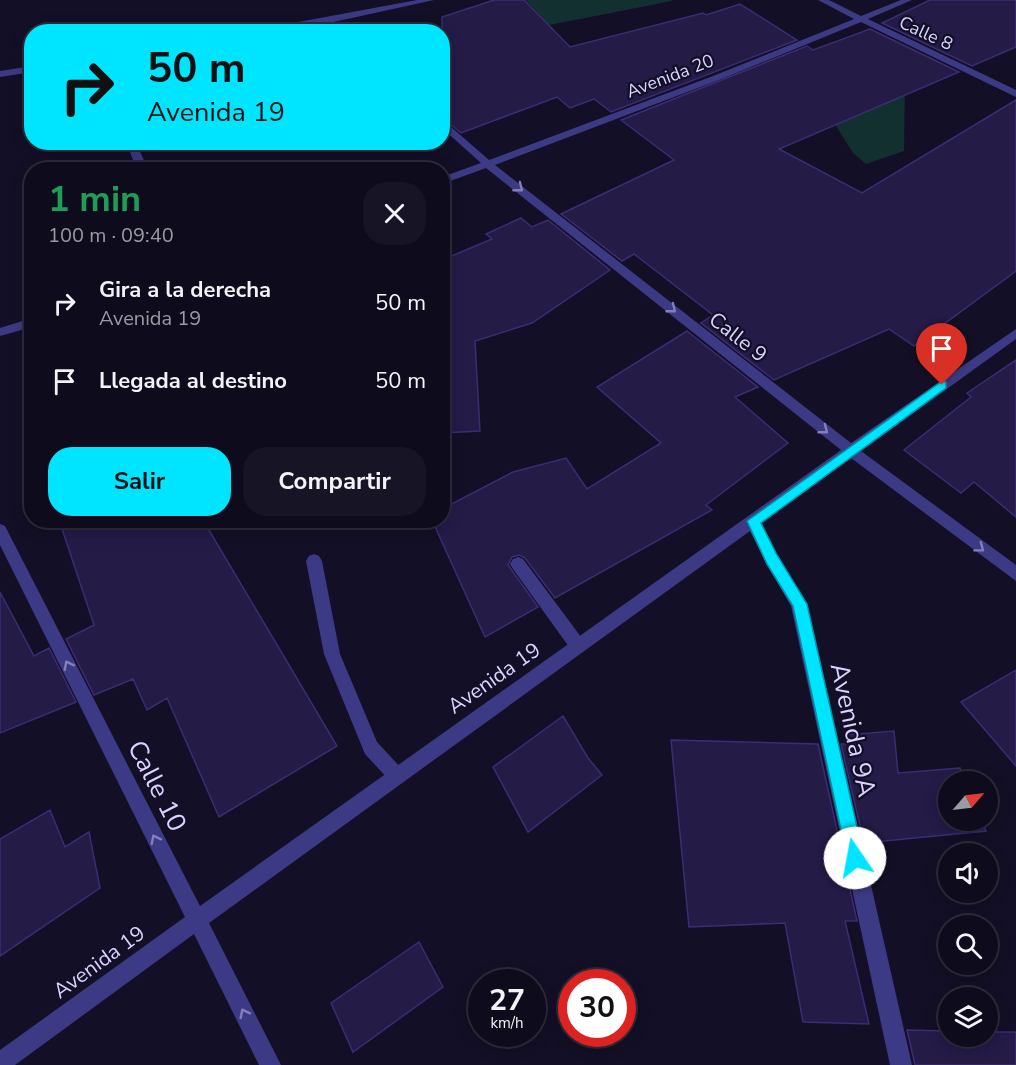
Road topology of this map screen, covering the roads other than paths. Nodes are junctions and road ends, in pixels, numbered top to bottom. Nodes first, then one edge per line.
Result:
1 (430, 0) edge
2 (822, 0) edge
3 (908, 0) edge
4 (329, 20) junction
5 (862, 21) junction
6 (302, 24) edge
7 (333, 24) edge
8 (24, 70) edge
9 (0, 74) edge
10 (1016, 94) edge
11 (450, 130) edge
12 (489, 165) junction
13 (450, 178) edge
14 (24, 324) edge
15 (0, 332) edge
16 (1016, 333) edge
17 (850, 450) junction
18 (753, 521) junction
19 (0, 530) edge
20 (314, 561) dead end
21 (519, 564) dead end
22 (1016, 574) edge
23 (578, 646) junction
24 (396, 775) junction
25 (195, 919) junction
26 (0, 1063) edge
27 (270, 1065) edge
28 (901, 1065) edge

1 - 4 street
2 - 5 street, Calle 8
3 - 5 street, Avenida 20
4 - 6 street
4 - 7 street
5 - 10 street, Calle 8
5 - 12 street, Avenida 20
8 - 9 street
11 - 12 street, Calle 9
12 - 13 street, Avenida 20
12 -> 17 street, Calle 9
14 - 15 street
16 - 17 street, Avenida 19
17 - 18 street, Avenida 19
17 -> 22 street, Calle 9
18 - 23 street, Avenida 19
18 - 28 street, Avenida 9A
25 -> 19 street, Calle 10
20 - 24 street
21 - 23 street
23 - 24 street, Avenida 19
24 - 25 street, Avenida 19
25 - 26 street, Avenida 19
27 -> 25 street, Calle 10

